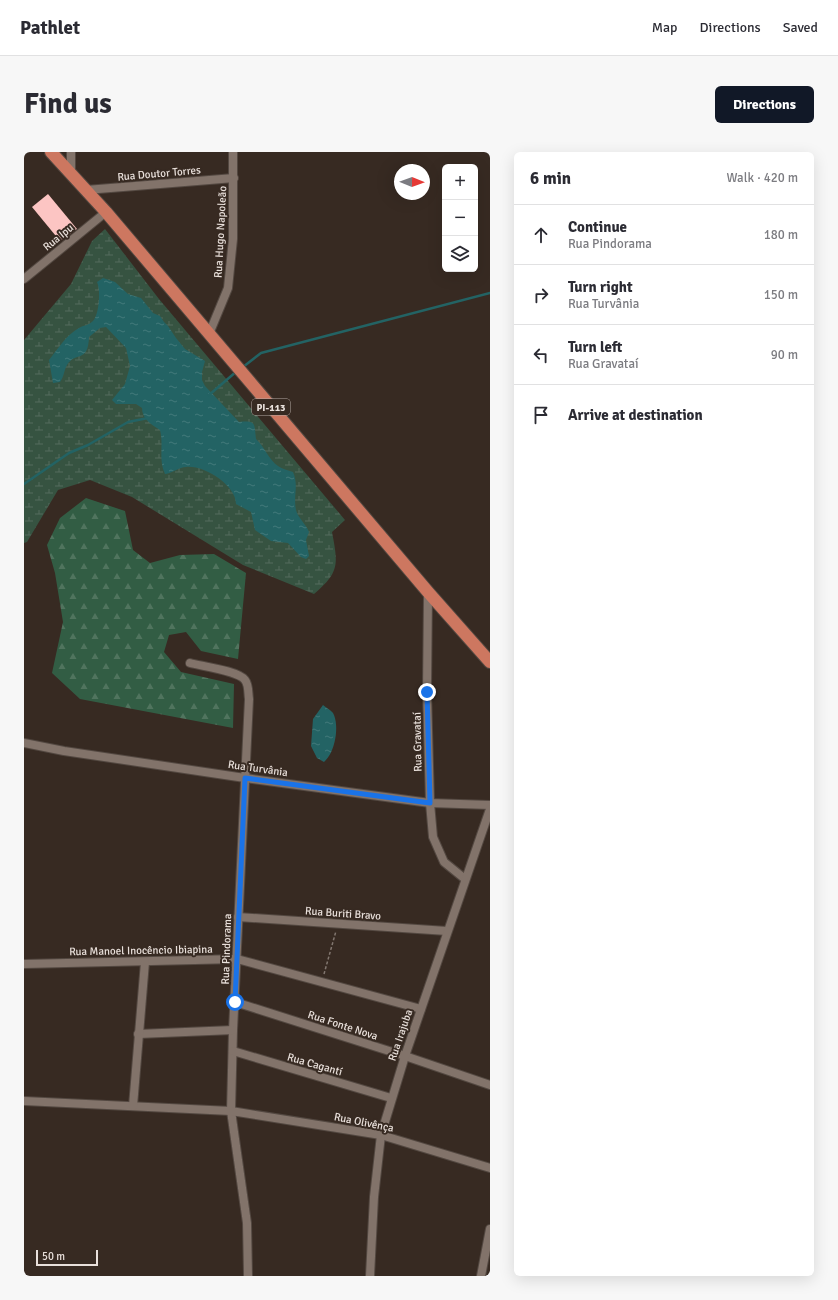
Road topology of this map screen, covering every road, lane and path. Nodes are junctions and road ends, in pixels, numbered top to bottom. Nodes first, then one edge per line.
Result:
1 (51, 152) edge
2 (71, 152) edge
3 (233, 152) edge
4 (71, 172) junction
5 (234, 178) junction
6 (86, 190) junction
7 (106, 212) junction
8 (24, 280) edge
9 (209, 334) junction
10 (428, 592) junction
11 (490, 662) edge
12 (190, 663) dead end
13 (24, 743) edge
14 (245, 778) junction
15 (430, 803) junction
16 (490, 805) edge
17 (490, 809) edge
18 (465, 879) junction
19 (238, 917) junction
20 (338, 923) junction
21 (447, 931) junction
22 (237, 959) junction
23 (145, 962) junction
24 (24, 964) edge
25 (322, 982) junction
26 (235, 1002) junction
27 (421, 1009) junction
28 (233, 1030) junction
29 (138, 1034) junction
30 (233, 1052) junction
31 (405, 1056) junction
32 (490, 1085) edge
33 (391, 1098) junction
34 (24, 1101) edge
35 (133, 1106) junction
36 (231, 1111) junction
37 (381, 1135) junction
38 (490, 1168) edge
39 (490, 1229) edge
40 (248, 1276) edge
41 (370, 1276) edge
42 (481, 1276) edge

1 - 4 main road, PI-113
2 - 4 street
3 - 5 street, Rua Hugo Napoleão
4 - 6 main road, PI-113
5 - 6 street, Rua Doutor Torres
5 - 9 street, Rua Hugo Napoleão
6 - 7 main road, PI-113
7 - 8 street, Rua Ipu
7 - 9 main road, PI-113
9 - 10 main road, PI-113
10 - 11 main road, PI-113
10 - 15 street, Rua Gravataí
12 - 14 street, Rua Pindorama
13 - 14 street, Rua Turvânia
14 - 15 street, Rua Turvânia
14 - 19 street, Rua Pindorama
15 - 16 street, Rua Turvânia
15 - 18 street, Rua Gravataí
17 - 18 street, Rua Irajuba
18 - 21 street, Rua Irajuba
19 - 20 street, Rua Buriti Bravo
19 - 22 street, Rua Pindorama
20 - 21 street, Rua Buriti Bravo
20 - 25 path
21 - 27 street, Rua Irajuba
22 - 23 street, Rua Manoel Inocêncio Ibiapina
22 - 25 street, Rua Manoel Inocêncio Ibiapina
22 - 26 street, Rua Pindorama
23 - 24 street, Rua Manoel Inocêncio Ibiapina
23 - 29 street
25 - 27 street, Rua Manoel Inocêncio Ibiapina
26 - 28 street, Rua Pindorama
26 - 31 street, Rua Fonte Nova
27 - 31 street, Rua Irajuba
28 - 29 street
28 - 30 street, Rua Pindorama
29 - 35 street
30 - 33 street, Rua Cagantí
30 - 36 street, Rua Pindorama
31 - 32 street, Rua Fonte Nova
31 - 33 street, Rua Irajuba
33 - 37 street, Rua Irajuba
34 - 35 street, Rua Olivênça
35 - 36 street, Rua Olivênça
36 - 37 street, Rua Olivênça
36 - 40 street, Rua Pindorama
37 - 38 street, Rua Olivênça
37 - 41 street, Rua Irajuba
39 - 42 street

